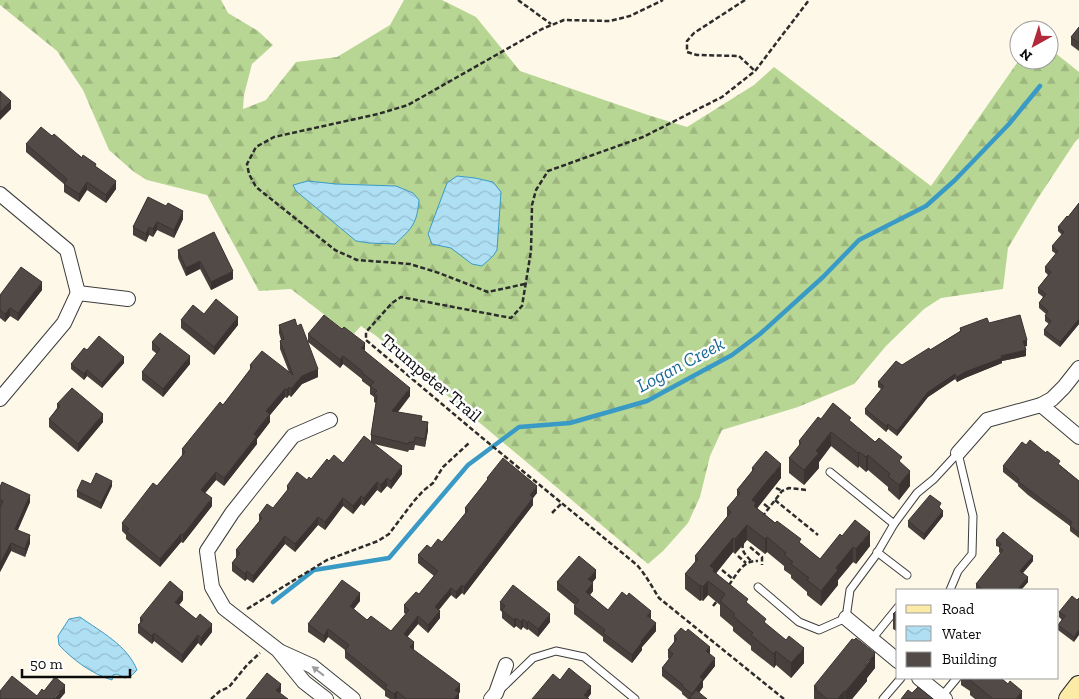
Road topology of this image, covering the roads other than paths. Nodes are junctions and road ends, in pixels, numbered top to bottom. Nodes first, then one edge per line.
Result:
1 (0, 194) edge
2 (78, 294) junction
3 (128, 299) dead end
4 (1079, 368) edge
5 (0, 400) edge
6 (1040, 405) junction
7 (330, 420) dead end
8 (1079, 437) edge
9 (958, 453) junction
10 (830, 472) dead end
11 (894, 524) junction
12 (878, 552) junction
13 (907, 575) dead end
14 (758, 588) dead end
15 (950, 589) edge
16 (896, 609) edge
17 (846, 618) junction
18 (872, 639) junction
19 (278, 650) junction
20 (896, 659) edge
21 (506, 665) dead end
22 (900, 679) edge
23 (919, 679) edge
24 (956, 679) edge
25 (1079, 686) edge
26 (494, 696) edge
27 (943, 698) edge
28 (326, 699) edge
29 (353, 699) edge
30 (635, 699) edge
31 (883, 699) edge
32 (1069, 699) edge

1 - 2 street
2 - 3 street
2 - 5 street
4 - 6 street
6 - 8 street
6 - 9 street
7 - 19 street
9 - 11 lane
9 - 15 lane
10 - 11 lane
11 - 12 lane
12 - 13 lane
12 - 17 lane
14 - 17 lane
16 - 18 lane
17 - 18 street
18 - 20 street
19 - 28 street
29 -> 19 street
21 - 26 street
22 - 31 lane
23 - 27 street
24 - 27 lane
25 - 32 street
26 - 30 lane

